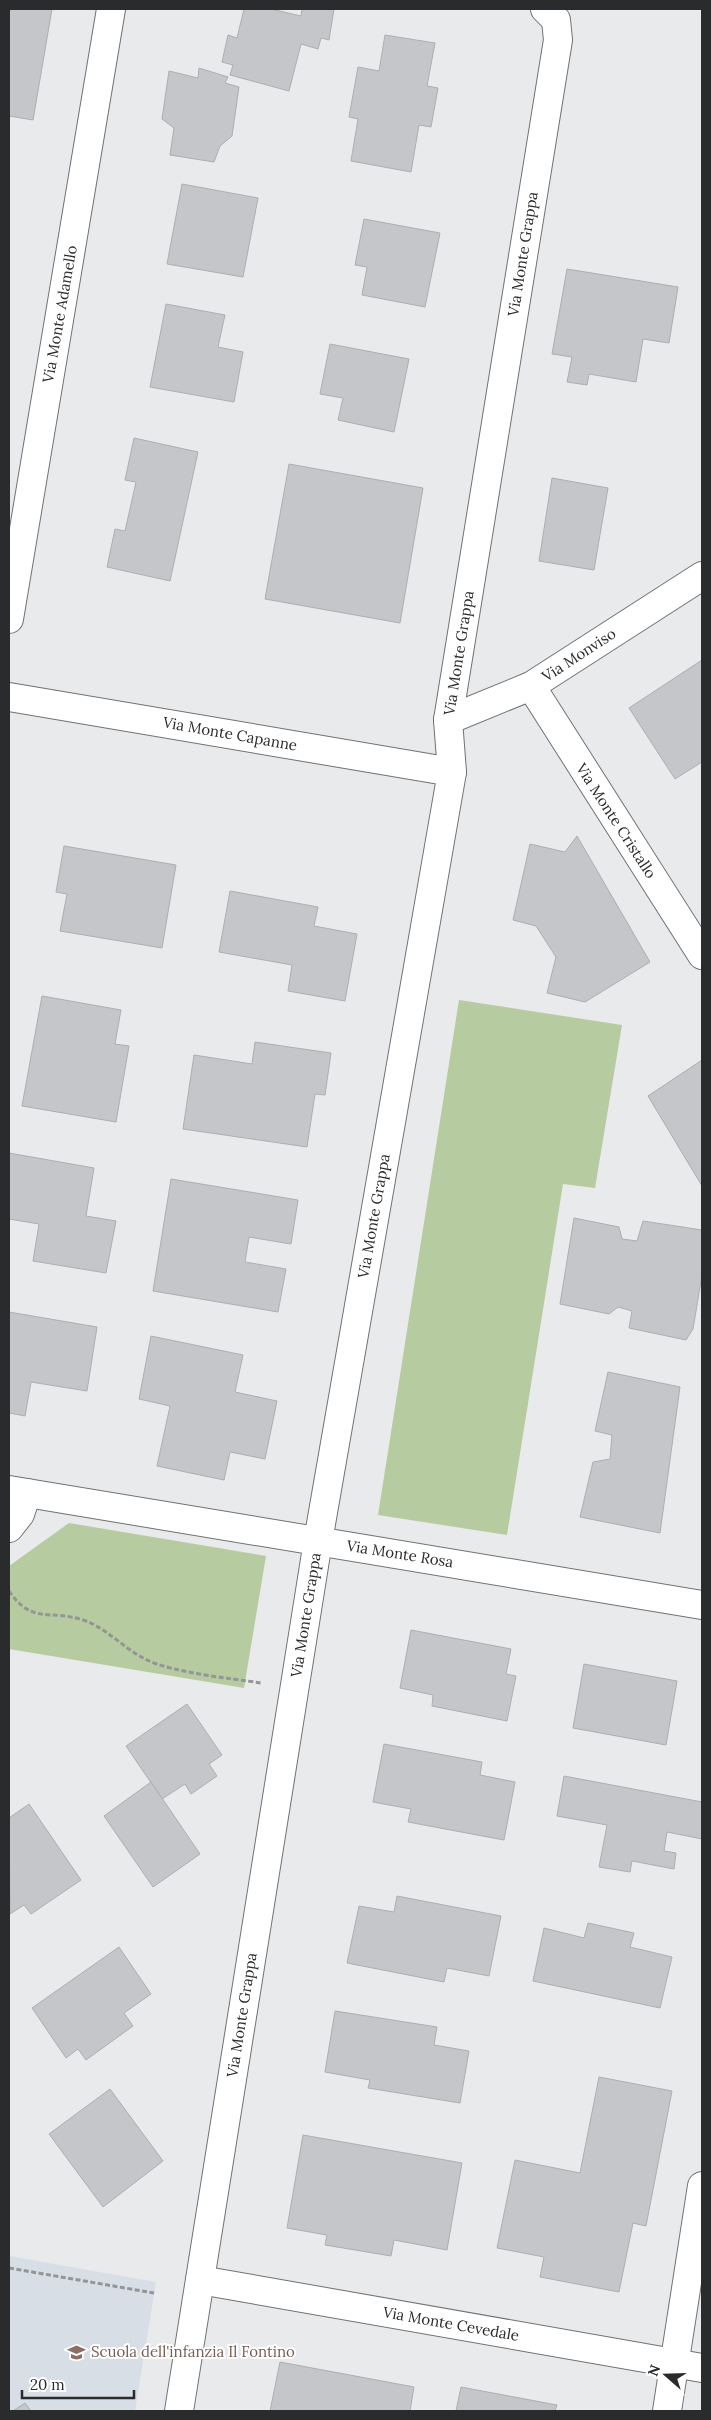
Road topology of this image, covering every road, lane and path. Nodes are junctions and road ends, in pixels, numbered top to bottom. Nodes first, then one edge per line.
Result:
1 (111, 9) edge
2 (550, 15) edge
3 (702, 576) edge
4 (9, 619) edge
5 (531, 686) junction
6 (9, 697) edge
7 (448, 720) junction
8 (452, 772) junction
9 (702, 955) edge
10 (18, 1492) edge
11 (9, 1528) edge
12 (318, 1541) junction
13 (9, 1591) edge
14 (702, 1605) edge
15 (294, 1688) junction
16 (702, 2186) edge
17 (9, 2268) edge
18 (200, 2280) junction
19 (154, 2294) dead end
20 (674, 2363) junction
21 (702, 2368) edge
22 (179, 2411) edge
23 (667, 2411) edge

1 - 4 street, Via Monte Adamello
2 - 7 street, Via Monte Grappa
3 - 5 street, Via Monviso
5 - 7 street, Via Monviso
5 - 9 street, Via Monte Cristallo
6 - 8 street, Via Monte Capanne
7 - 8 street, Via Monte Grappa
8 - 12 street, Via Monte Grappa
10 - 11 street
10 - 12 street, Via Monte Rosa
12 - 14 street, Via Monte Rosa
12 - 15 street, Via Monte Grappa
13 - 15 path
15 - 18 street, Via Monte Grappa
16 - 20 street
17 - 19 path
18 - 20 street, Via Monte Cevedale
18 - 22 street, Via Monte Grappa
20 - 21 street, Via Monte Cevedale
20 - 23 street

